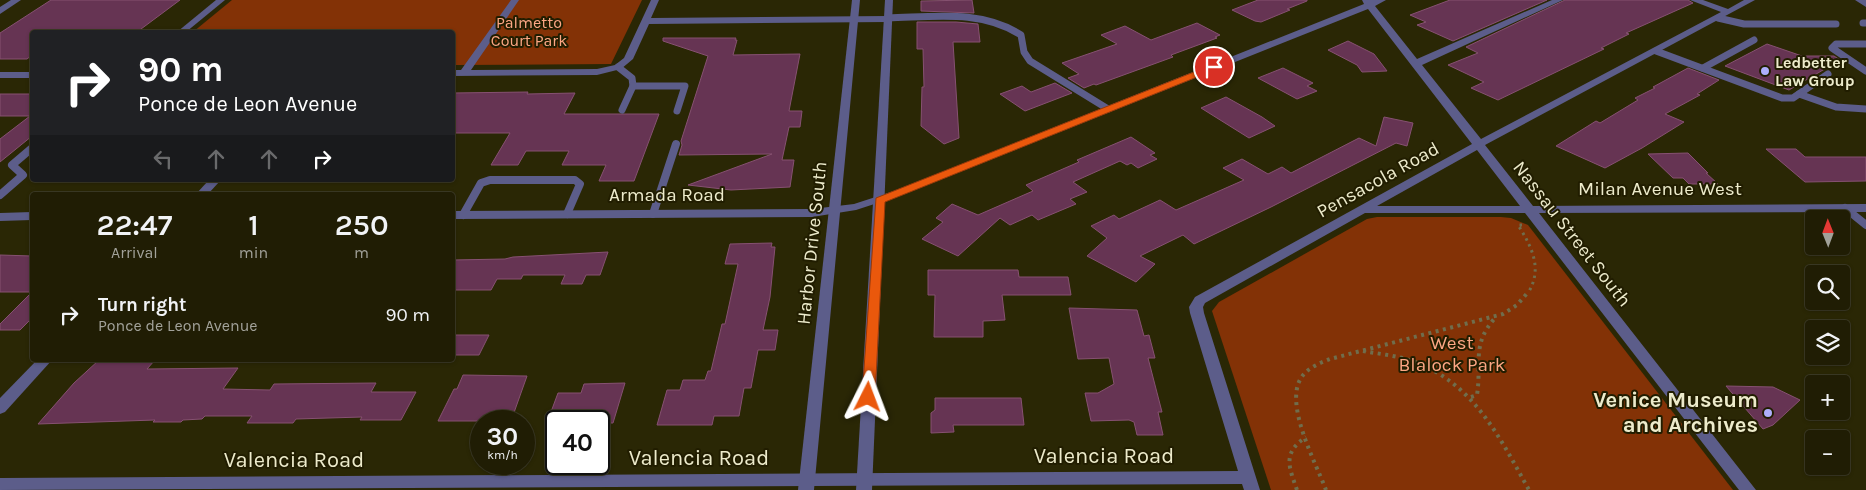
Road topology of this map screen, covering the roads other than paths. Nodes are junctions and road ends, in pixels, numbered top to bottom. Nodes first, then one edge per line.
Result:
1 (17, 0) edge
2 (221, 0) edge
3 (515, 0) edge
4 (655, 0) edge
5 (856, 0) edge
6 (888, 0) edge
7 (1559, 0) edge
8 (1694, 0) edge
9 (1751, 0) edge
10 (1859, 0) edge
11 (1373, 2) edge
12 (1866, 4) edge
13 (0, 10) edge
14 (1724, 15) junction
15 (888, 18) junction
16 (854, 19) junction
17 (645, 22) junction
18 (1836, 24) dead end
19 (184, 30) edge
20 (1754, 40) dead end
21 (1866, 44) edge
22 (1656, 51) junction
23 (1417, 63) junction
24 (618, 67) junction
25 (1703, 68) junction
26 (1866, 71) edge
27 (455, 73) edge
28 (464, 73) junction
29 (1828, 74) dead end
30 (0, 75) edge
31 (30, 75) edge
32 (633, 86) junction
33 (1799, 94) junction
34 (1108, 109) junction
35 (1866, 109) edge
36 (622, 110) dead end
37 (677, 111) dead end
38 (676, 144) dead end
39 (1480, 144) junction
40 (30, 150) edge
41 (213, 182) edge
42 (204, 192) edge
43 (0, 195) edge
44 (879, 200) junction
45 (1528, 208) junction
46 (1845, 208) junction
47 (1866, 208) edge
48 (1364, 210) junction
49 (834, 212) junction
50 (567, 214) junction
51 (652, 214) junction
52 (458, 215) edge
53 (30, 216) edge
54 (0, 217) edge
55 (1866, 225) edge
56 (43, 362) edge
57 (0, 408) edge
58 (1250, 484) edge
59 (0, 485) edge
60 (806, 485) edge
61 (864, 485) edge
62 (1748, 490) edge

1 - 13 street
2 - 19 street
3 - 28 street
4 - 17 street
5 - 16 street, Harbor Drive South
6 - 15 street
7 - 23 street
8 - 14 street
9 - 14 street, Pensacola Road
10 - 12 street
11 - 23 street, Nassau Street South
11 - 34 street, Armada Road
14 - 18 lane
14 - 22 street, Pensacola Road
15 - 16 street
15 - 34 lane
15 - 44 street
16 - 17 street
16 - 49 street, Harbor Drive South
17 - 24 street
20 - 25 lane
21 - 26 lane
22 - 25 lane
22 - 39 street, Pensacola Road
23 - 39 street, Nassau Street South
24 - 28 street
24 - 32 lane
25 - 33 lane
27 - 28 street
29 - 33 lane
30 - 31 street
32 - 36 lane
32 - 37 lane
33 - 35 lane
34 - 44 street, Armada Road
38 - 51 lane
39 - 45 street, Nassau Street South
39 - 48 street, Pensacola Road
40 - 43 lane
41 - 42 street
44 - 49 street, Armada Road
44 - 61 street
45 - 46 street, Milan Avenue West
45 - 48 street, Milan Avenue West
45 - 62 street, Nassau Street South
46 - 47 street, Milan Avenue West
46 - 55 lane
48 - 58 street, Pensacola Road
49 - 51 street, Armada Road
49 - 60 street, Harbor Drive South
50 - 51 street, Armada Road
50 - 52 street, Armada Road
50 - 52 lane
53 - 54 street
56 - 57 street
58 - 61 street, Valencia Road
59 - 60 street, Valencia Road
60 - 61 street, Valencia Road

